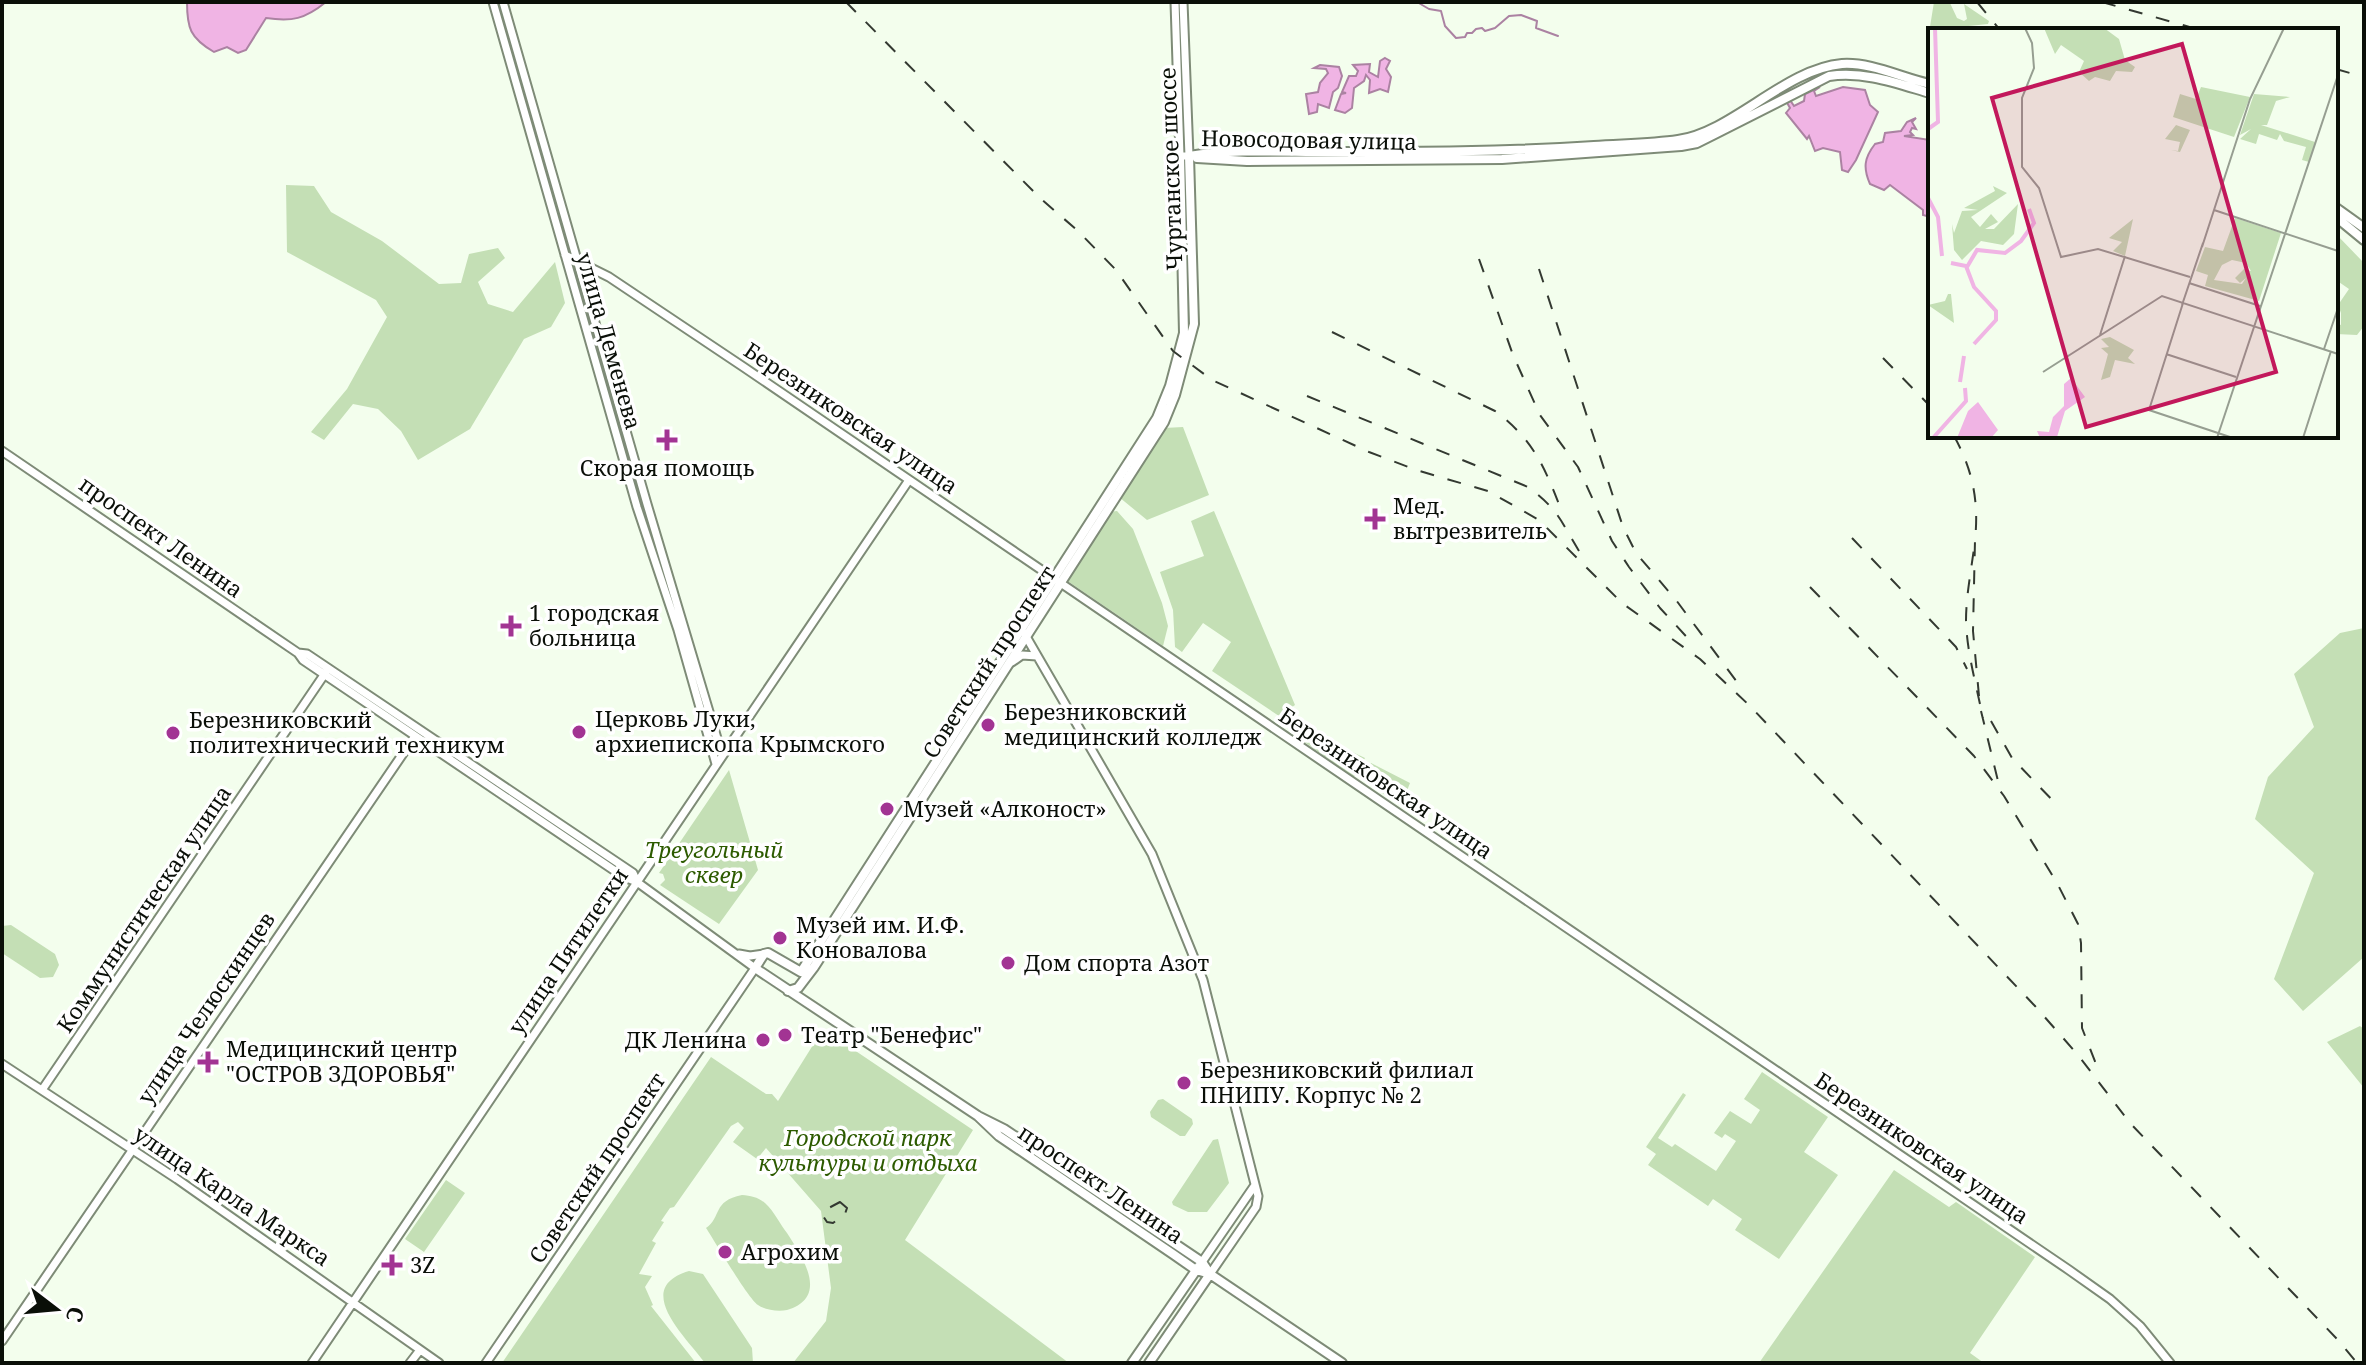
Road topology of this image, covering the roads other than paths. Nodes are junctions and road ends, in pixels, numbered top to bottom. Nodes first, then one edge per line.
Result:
1 (493, 2) edge
2 (503, 2) edge
3 (1175, 2) edge
4 (1183, 2) edge
5 (1928, 83) edge
6 (1928, 92) edge
7 (1184, 156) junction
8 (2338, 209) edge
9 (2338, 219) edge
10 (2364, 228) edge
11 (2364, 240) edge
12 (565, 255) junction
13 (577, 261) junction
14 (1192, 334) joint
15 (1170, 386) junction
16 (1175, 395) junction
17 (2, 451) edge
18 (909, 480) junction
19 (1057, 581) junction
20 (1024, 633) junction
21 (1037, 656) junction
22 (1010, 663) junction
23 (327, 671) junction
24 (702, 686) junction
25 (694, 689) junction
26 (415, 736) junction
27 (722, 755) junction
28 (716, 764) junction
29 (637, 882) junction
30 (733, 951) junction
31 (764, 954) junction
32 (755, 968) junction
33 (801, 972) junction
34 (802, 985) junction
35 (788, 991) junction
36 (804, 1000) junction
37 (2, 1064) edge
38 (42, 1090) junction
39 (132, 1150) junction
40 (1255, 1185) junction
41 (1199, 1266) junction
42 (1210, 1274) junction
43 (353, 1301) junction
44 (2, 1341) edge
45 (420, 1350) junction
46 (312, 1363) edge
47 (410, 1363) edge
48 (439, 1363) edge
49 (486, 1363) edge
50 (1132, 1363) edge
51 (1149, 1363) edge
52 (1342, 1363) edge
53 (2170, 1363) edge

1 - 12 main road, улица Деменева
2 - 13 main road, улица Деменева
3 - 7 main road, Чуртанское шоссе
4 - 7 main road, Чуртанское шоссе
5 - 7 main road, Новосодовая улица
6 - 7 main road, Новосодовая улица
7 - 14 main road, Чуртанское шоссе
7 - 15 main road, Чуртанское шоссе
8 - 10 main road
9 - 11 main road
12 - 13 main road, Березниковская улица
12 - 25 main road, улица Деменева
13 - 18 main road, Березниковская улица
13 - 24 main road, улица Деменева
14 - 16 main road, Советский проспект
15 - 16 main road
15 - 19 main road, Советский проспект
16 - 19 main road, Советский проспект
17 - 23 main road, проспект Ленина
18 - 19 main road, Березниковская улица
18 - 27 main road, улица Пятилетки
19 - 20 main road, Советский проспект
19 - 53 main road, Березниковская улица
20 - 21 main road
20 - 22 main road, Советский проспект
20 - 33 main road, Советский проспект
21 - 22 main road
21 - 40 main road
22 - 34 main road, Советский проспект
23 - 26 main road, проспект Ленина
23 - 29 main road, проспект Ленина
23 - 38 main road, Коммунистическая улица
24 - 25 main road
24 - 27 main road, улица Деменева
25 - 28 main road, улица Деменева
26 - 29 main road, проспект Ленина
26 - 39 main road, улица Челюскинцев
27 - 28 main road, улица Пятилетки
28 - 29 main road, улица Пятилетки
29 - 30 main road, проспект Ленина
29 - 43 main road, улица Пятилетки
30 - 31 main road
30 - 32 main road, проспект Ленина
31 - 32 main road, Советский проспект
31 - 33 main road
32 - 35 main road, проспект Ленина
32 - 49 main road, Советский проспект
33 - 34 main road
34 - 35 main road
34 - 36 main road
35 - 36 main road, проспект Ленина
36 - 41 main road, проспект Ленина
37 - 38 main road, улица Карла Маркса
38 - 39 main road, улица Карла Маркса
39 - 43 main road, улица Карла Маркса
39 - 44 main road, улица Челюскинцев
40 - 41 main road
40 - 42 main road
41 - 42 main road, проспект Ленина
41 - 50 main road
42 - 51 main road
42 - 52 main road, проспект Ленина
43 - 45 main road, улица Карла Маркса
43 - 46 main road, улица Пятилетки
45 - 47 main road
45 - 48 main road, улица Карла Маркса

